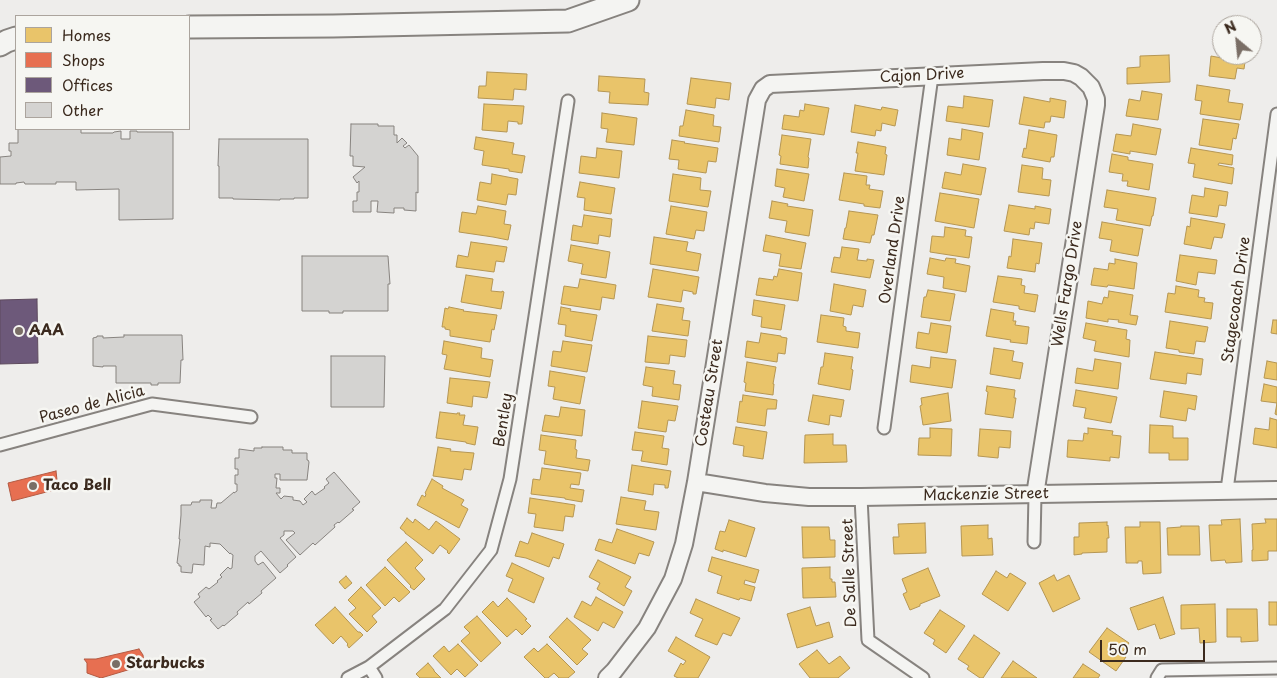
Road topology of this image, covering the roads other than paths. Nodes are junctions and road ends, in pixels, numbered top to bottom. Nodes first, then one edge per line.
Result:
1 (628, 0) edge
2 (190, 27) edge
3 (15, 38) edge
4 (0, 45) edge
5 (932, 76) junction
6 (1082, 77) joint
7 (763, 89) joint
8 (568, 101) dead end
9 (1277, 114) edge
10 (251, 417) dead end
11 (884, 428) dead end
12 (0, 445) edge
13 (696, 482) junction
14 (1227, 490) junction
15 (1277, 490) edge
16 (1035, 495) junction
17 (862, 497) junction
18 (1034, 542) dead end
19 (369, 667) junction
20 (1277, 668) edge
21 (1159, 674) edge
22 (615, 676) edge
23 (348, 678) edge
24 (376, 678) edge
25 (923, 678) edge

1 - 2 highway
3 - 4 highway
5 - 6 street, Cajon Drive
5 - 7 street, Cajon Drive
5 - 11 street, Overland Drive
6 - 16 street, Wells Fargo Drive
7 - 13 street, Costeau Street
8 - 19 street, Bentley
9 - 14 street, Stagecoach Drive
10 - 12 street, Paseo de Alicia
13 - 17 street, Mackenzie Street
13 - 22 street, Costeau Street
14 - 15 street, Mackenzie Street
14 - 16 street, Mackenzie Street
16 - 17 street, Mackenzie Street
16 - 18 street
17 - 25 street, De Salle Street
19 - 23 street, Bentley
19 - 24 street
20 - 21 street

